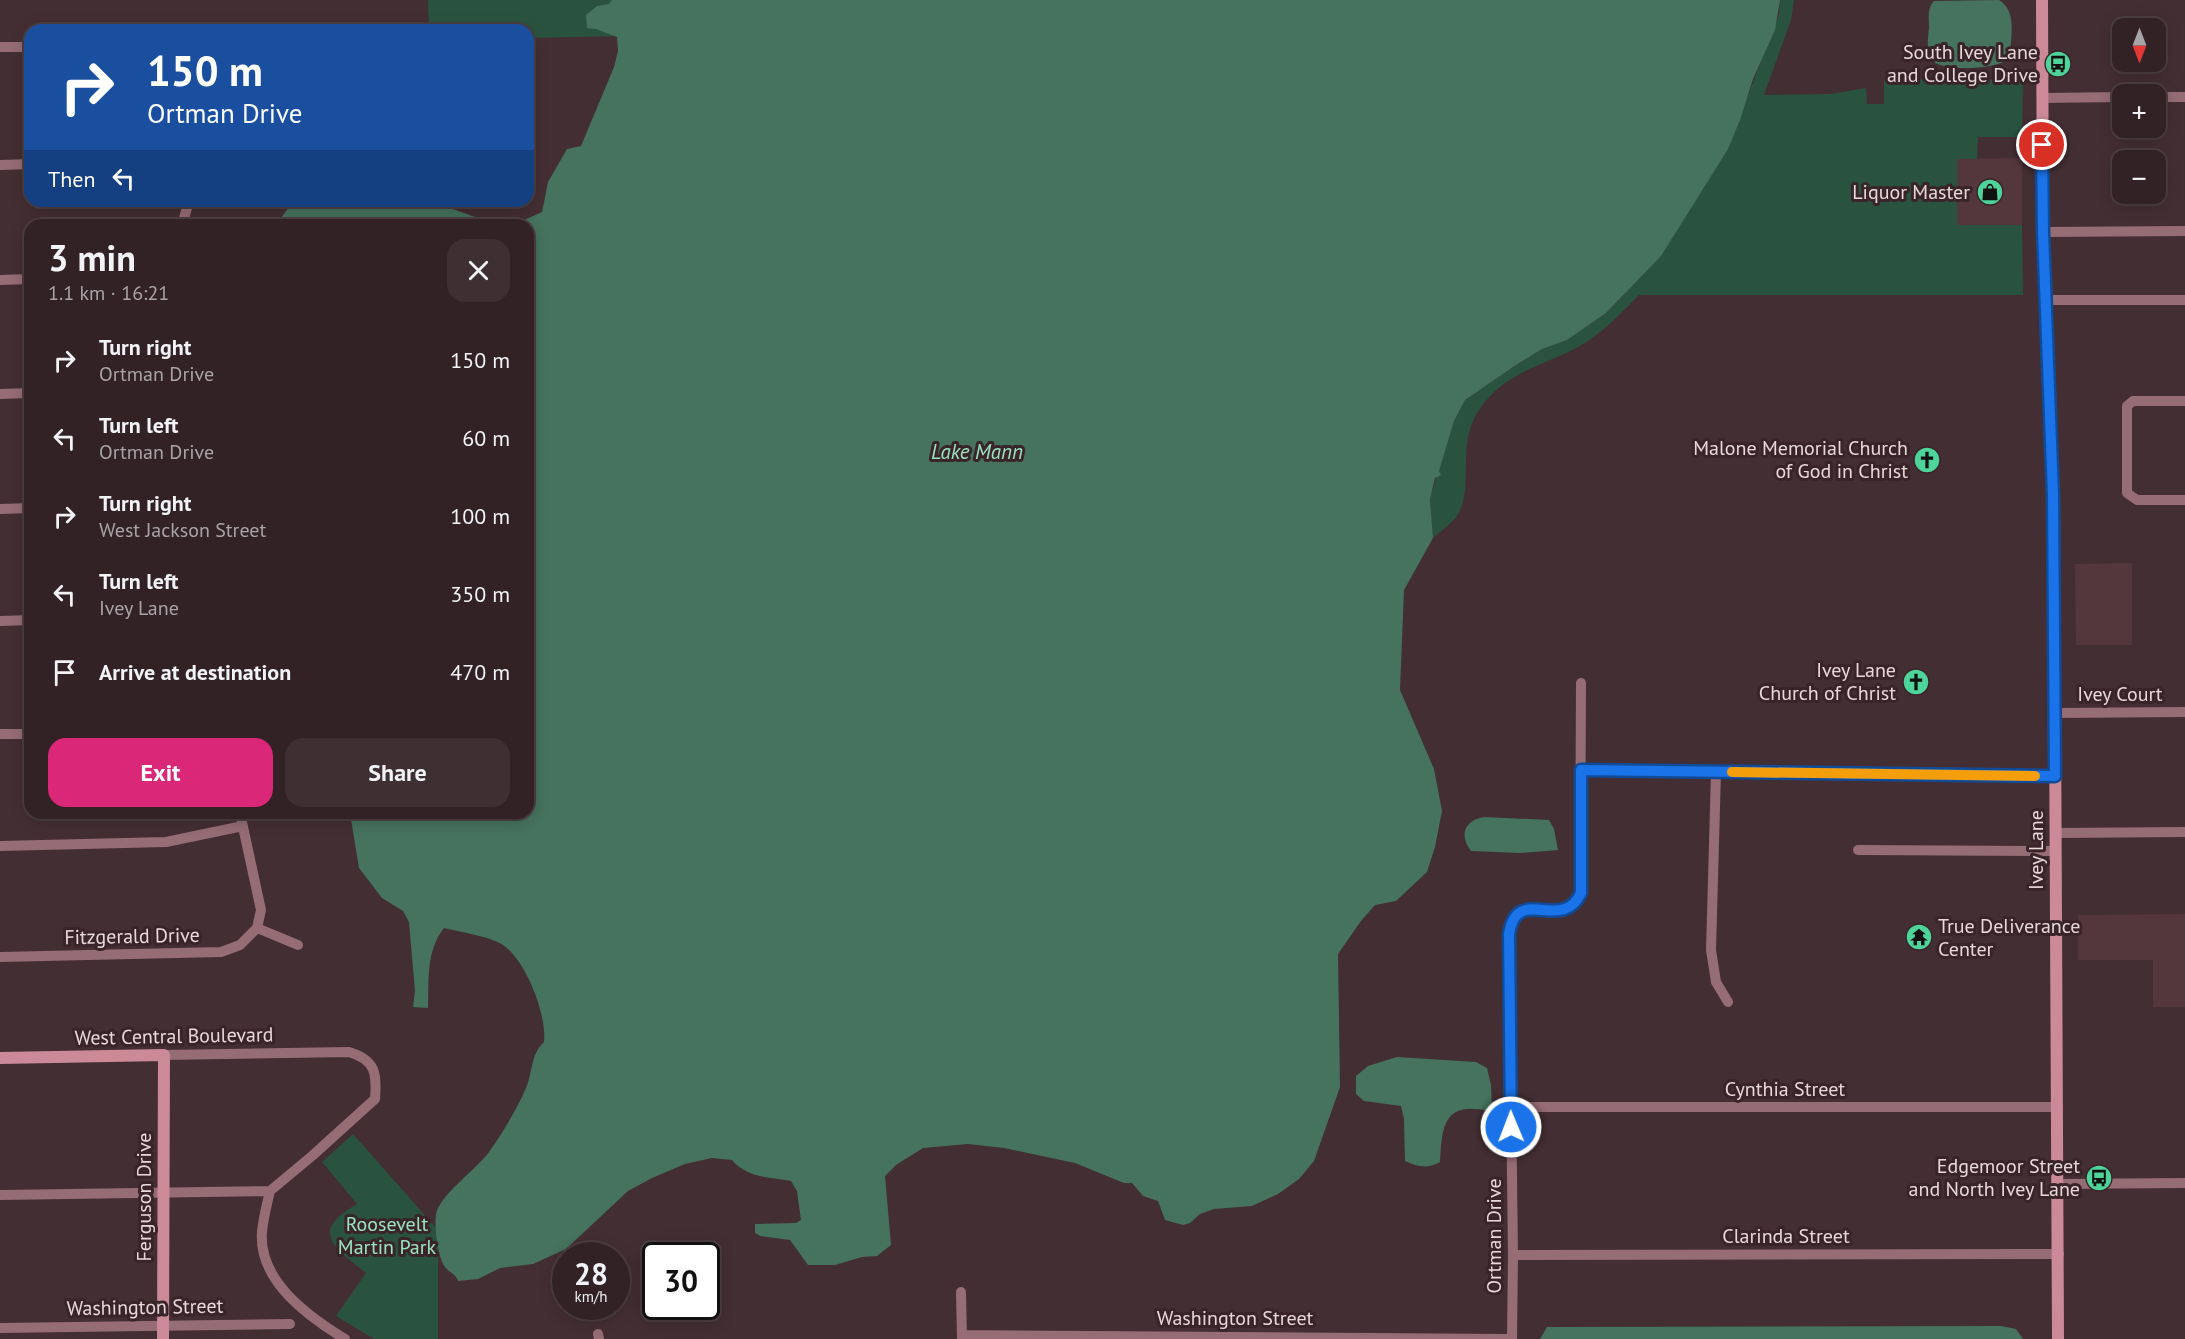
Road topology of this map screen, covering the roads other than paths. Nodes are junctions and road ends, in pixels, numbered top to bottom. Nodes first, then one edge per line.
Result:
1 (2042, 0) edge
2 (0, 47) edge
3 (24, 47) edge
4 (2112, 97) edge
5 (2166, 97) edge
6 (2185, 97) edge
7 (2042, 98) junction
8 (24, 164) edge
9 (0, 165) edge
10 (2185, 231) edge
11 (2043, 232) junction
12 (24, 279) edge
13 (0, 280) edge
14 (2046, 300) junction
15 (2185, 300) edge
16 (24, 393) edge
17 (0, 394) edge
18 (2185, 401) edge
19 (2185, 500) edge
20 (0, 508) edge
21 (24, 508) edge
22 (24, 620) edge
23 (0, 621) edge
24 (1581, 683) dead end
25 (2185, 712) edge
26 (2054, 713) junction
27 (0, 734) edge
28 (24, 734) edge
29 (1581, 770) junction
30 (1716, 772) junction
31 (2055, 776) junction
32 (241, 819) edge
33 (243, 826) junction
34 (2185, 832) edge
35 (2056, 833) junction
36 (0, 846) edge
37 (1858, 850) dead end
38 (2056, 851) junction
39 (257, 928) junction
40 (298, 945) dead end
41 (0, 957) edge
42 (1728, 1002) dead end
43 (164, 1055) junction
44 (0, 1058) edge
45 (1511, 1107) junction
46 (2058, 1107) junction
47 (2185, 1183) edge
48 (2059, 1184) junction
49 (270, 1191) junction
50 (163, 1193) junction
51 (0, 1195) edge
52 (2059, 1254) junction
53 (1513, 1255) junction
54 (961, 1292) dead end
55 (163, 1324) junction
56 (290, 1324) dead end
57 (0, 1328) edge
58 (962, 1337) edge
59 (1085, 1337) edge
60 (1216, 1338) edge
61 (1342, 1338) edge
62 (163, 1339) edge
63 (345, 1339) edge
64 (1510, 1339) edge
65 (2058, 1339) edge

1 - 7 street, Ivey Lane
2 - 3 street
4 - 7 street
5 - 6 street
7 - 11 street, Ivey Lane
8 - 9 street
10 - 11 street
11 - 14 street, Ivey Lane
12 - 13 street
14 - 15 street
14 - 26 street, Ivey Lane
16 - 17 street
18 - 19 street
20 - 21 street
22 - 23 street
24 - 29 street, Ortman Drive
25 - 26 street, Ivey Court
26 - 31 street, Ivey Lane
27 - 28 street
29 - 30 street
29 - 45 street, Ortman Drive
30 - 31 street
30 - 42 street
31 - 35 street, Ivey Lane
32 - 33 street
33 - 36 street
33 - 39 street
34 - 35 street
35 - 38 street, Ivey Lane
37 - 38 street
38 - 46 street, Ivey Lane
39 - 40 street
39 - 41 street, Fitzgerald Drive
43 - 44 street, West Central Boulevard
43 - 49 street, West Central Boulevard
43 - 50 street, Ferguson Drive
45 - 46 street, Cynthia Street
45 - 53 street, Ortman Drive
46 - 48 street, Ivey Lane
47 - 48 street
48 - 52 street, Ivey Lane
49 - 50 street
49 - 63 street
50 - 51 street
50 - 55 street, Ferguson Drive
52 - 53 street, Clarinda Street
52 - 65 street, Ivey Lane
53 - 64 street, Ortman Drive
54 - 58 street
55 - 56 street, Washington Street
55 - 57 street, Washington Street
55 - 62 street, Ferguson Drive
58 - 59 street, Washington Street
59 - 60 street, Washington Street
60 - 61 street, Washington Street
61 - 64 street, Washington Street

